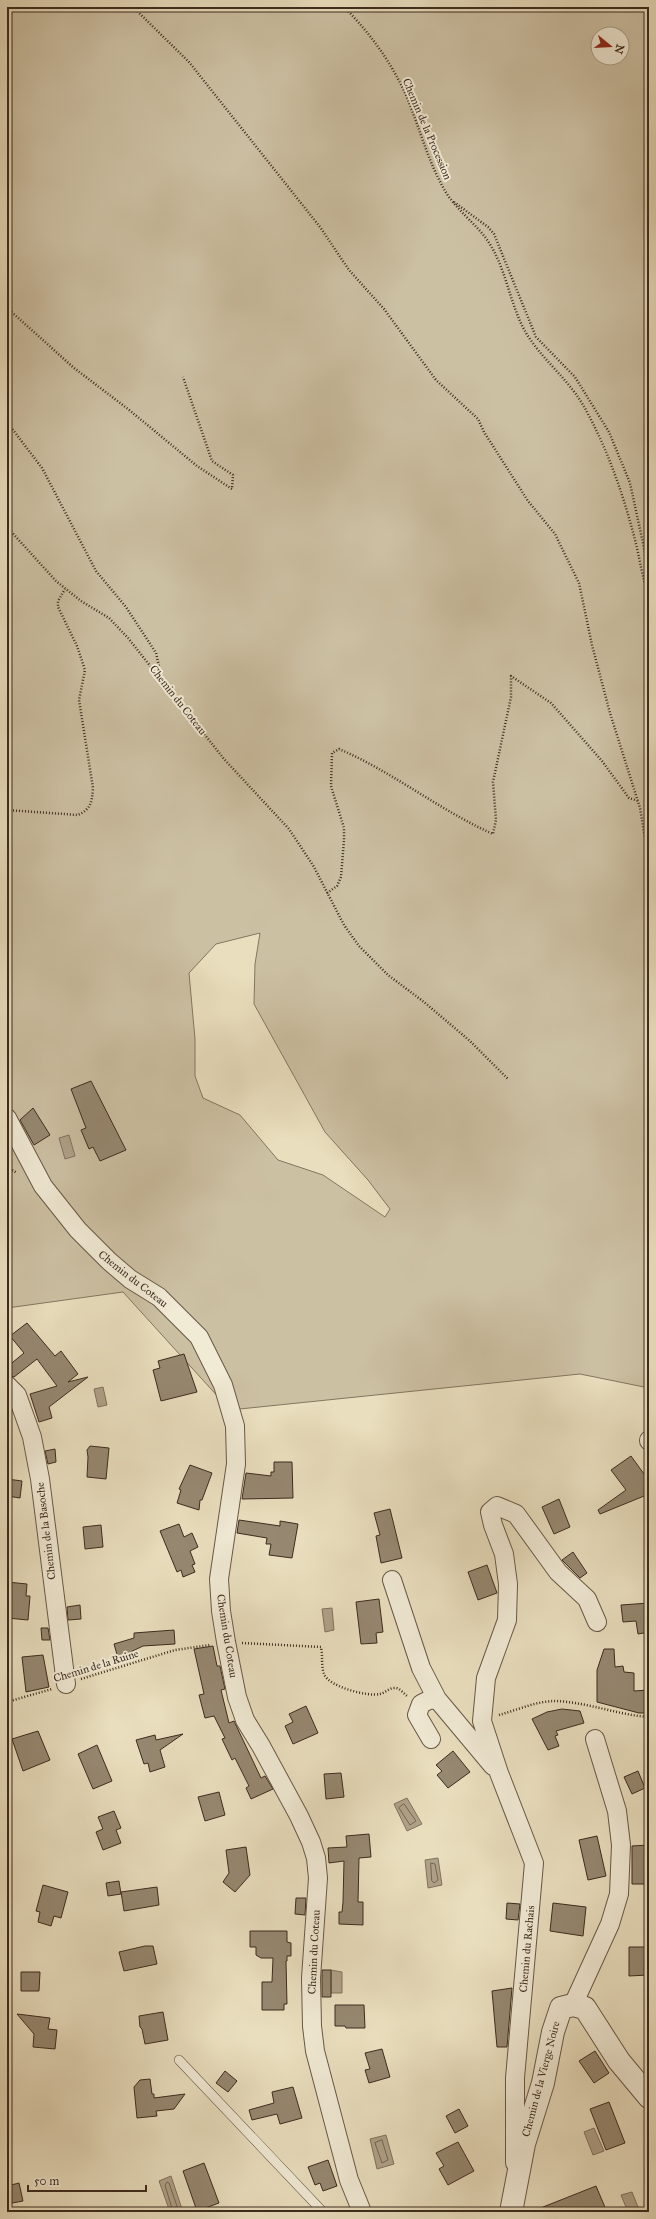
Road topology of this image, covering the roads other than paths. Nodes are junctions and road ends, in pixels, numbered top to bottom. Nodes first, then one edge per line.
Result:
1 (7, 1118) edge
2 (7, 1385) edge
3 (392, 1580) dead end
4 (597, 1622) dead end
5 (66, 1684) road end
6 (437, 1700) junction
7 (431, 1739) dead end
8 (595, 1739) dead end
9 (499, 1773) junction
10 (573, 2005) junction
11 (179, 2060) dead end
12 (649, 2097) edge
13 (516, 2186) junction
14 (323, 2212) edge
15 (362, 2212) edge
16 (511, 2212) edge

1 - 15 street, Chemin du Coteau
2 - 5 street, Chemin de la Basoche
3 - 6 street
4 - 9 street, Chemin du Rachais
6 - 7 street
6 - 9 street
8 - 10 street
9 - 13 street, Chemin du Rachais
10 - 12 street
10 - 13 street, Chemin de la Vierge Noire
11 - 14 lane
13 - 16 street, Chemin de la Vierge Noire

